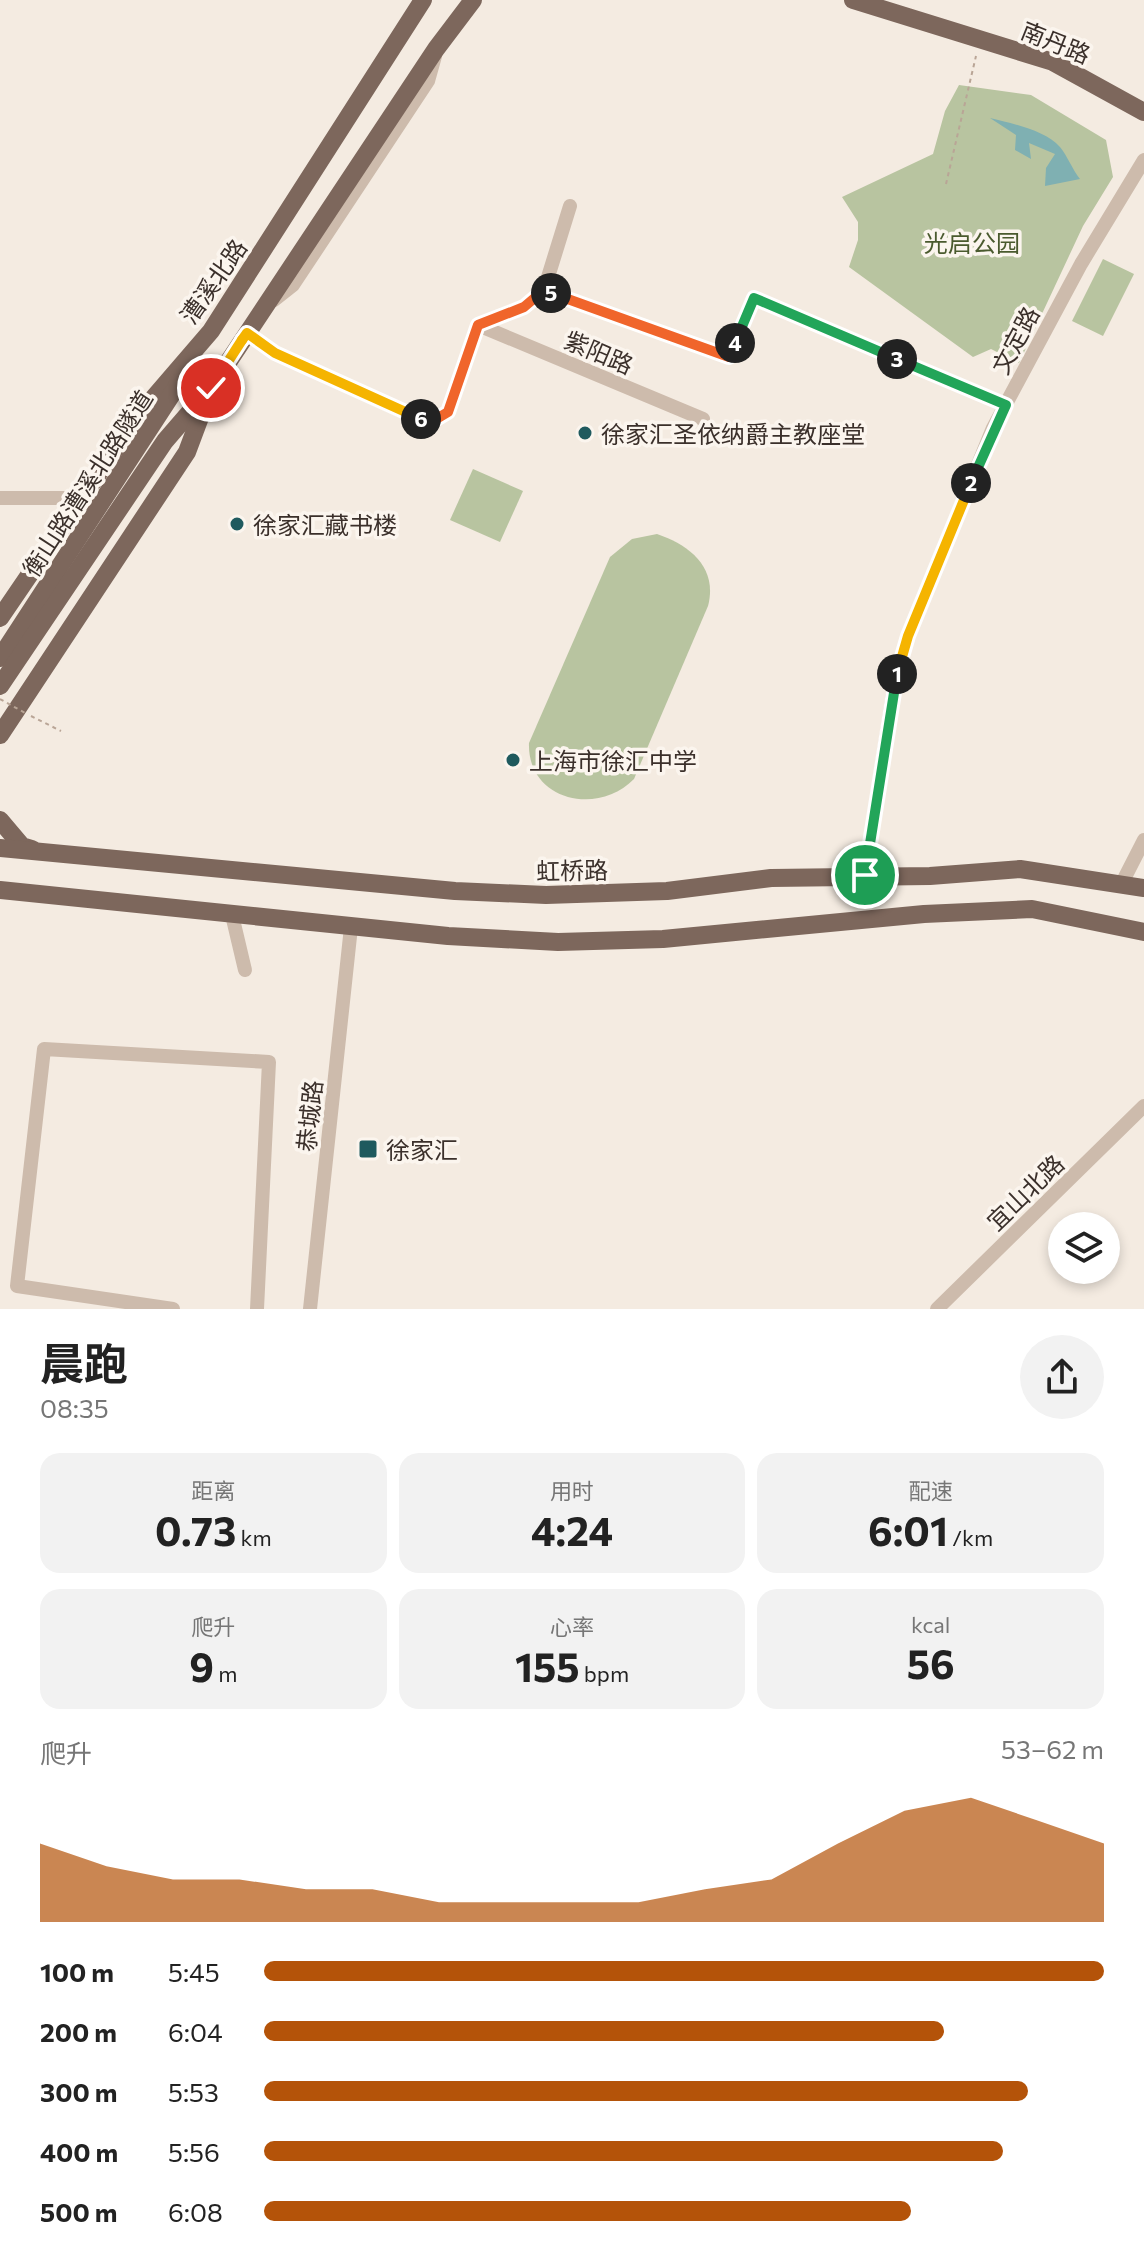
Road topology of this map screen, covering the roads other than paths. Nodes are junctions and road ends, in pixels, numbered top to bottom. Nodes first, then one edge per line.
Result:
1 (423, 0) edge
2 (473, 0) edge
3 (853, 0) edge
4 (1144, 112) edge
5 (1144, 160) edge
6 (570, 206) dead end
7 (544, 290) junction
8 (478, 325) junction
9 (211, 331) junction
10 (247, 333) junction
11 (211, 388) junction
12 (1006, 405) junction
13 (703, 419) dead end
14 (0, 498) edge
15 (79, 498) junction
16 (0, 618) edge
17 (0, 658) edge
18 (0, 686) edge
19 (0, 735) edge
20 (0, 820) edge
21 (1144, 840) edge
22 (0, 848) edge
23 (42, 851) junction
24 (865, 875) junction
25 (1122, 883) junction
26 (1144, 888) edge
27 (2, 892) edge
28 (232, 915) junction
29 (351, 927) junction
30 (1144, 932) edge
31 (245, 970) dead end
32 (1144, 1106) edge
33 (173, 1309) edge
34 (257, 1309) edge
35 (310, 1309) edge
36 (937, 1309) edge

1 - 9 main road, 漕溪北路
2 - 10 main road
3 - 4 main road, 南丹路
5 - 12 street, 文定路
6 - 7 street
7 - 8 street
7 - 12 street
8 - 10 street
8 - 13 street, 紫阳路
9 - 15 main road, 漕溪北路
9 - 17 main road, 衡山路漕溪北路隧道
10 - 11 main road
11 - 18 main road, 衡山路漕溪北路隧道
11 - 19 main road
12 - 24 street, 文定路
14 - 15 street
15 - 16 main road, 漕溪北路
20 - 23 main road
21 - 25 street
22 - 23 main road, 虹桥路
23 - 24 main road, 虹桥路
24 - 25 main road, 虹桥路
25 - 26 main road, 虹桥路
27 - 28 main road
28 - 29 main road
28 - 31 street
29 - 30 main road
29 - 35 street, 恭城路
32 - 36 street, 宜山北路
33 - 34 street

